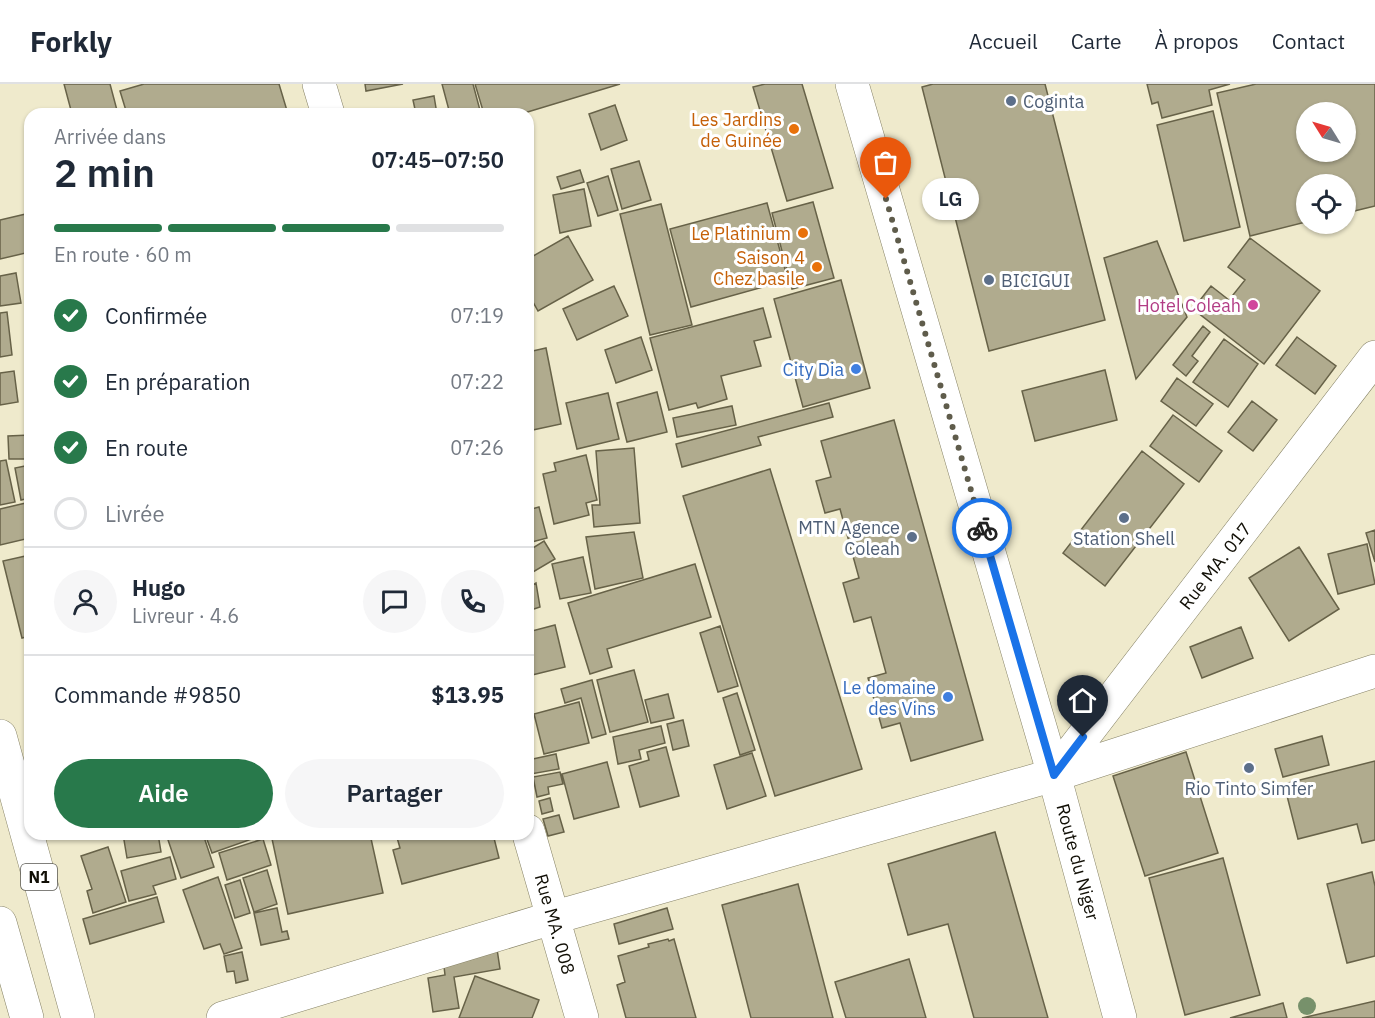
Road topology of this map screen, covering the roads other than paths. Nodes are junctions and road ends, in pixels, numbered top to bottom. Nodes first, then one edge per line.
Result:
1 (319, 84) edge
2 (852, 84) edge
3 (326, 108) edge
4 (1375, 357) edge
5 (1375, 670) edge
6 (0, 736) edge
7 (1054, 775) junction
8 (24, 823) edge
9 (29, 840) edge
10 (530, 840) edge
11 (552, 918) junction
12 (0, 924) edge
13 (27, 1018) edge
14 (78, 1018) edge
15 (223, 1018) edge
16 (582, 1018) edge
17 (1120, 1018) edge

1 - 3 main road
2 - 7 main road, Route du Niger
4 - 7 main road, Rue MA. 017
5 - 7 main road
6 - 8 main road, N1
7 - 11 main road
7 - 17 main road, Route du Niger
9 - 14 main road, N1
10 - 11 main road, Rue MA. 008
11 - 15 main road
11 - 16 main road, Rue MA. 008
12 - 13 main road

